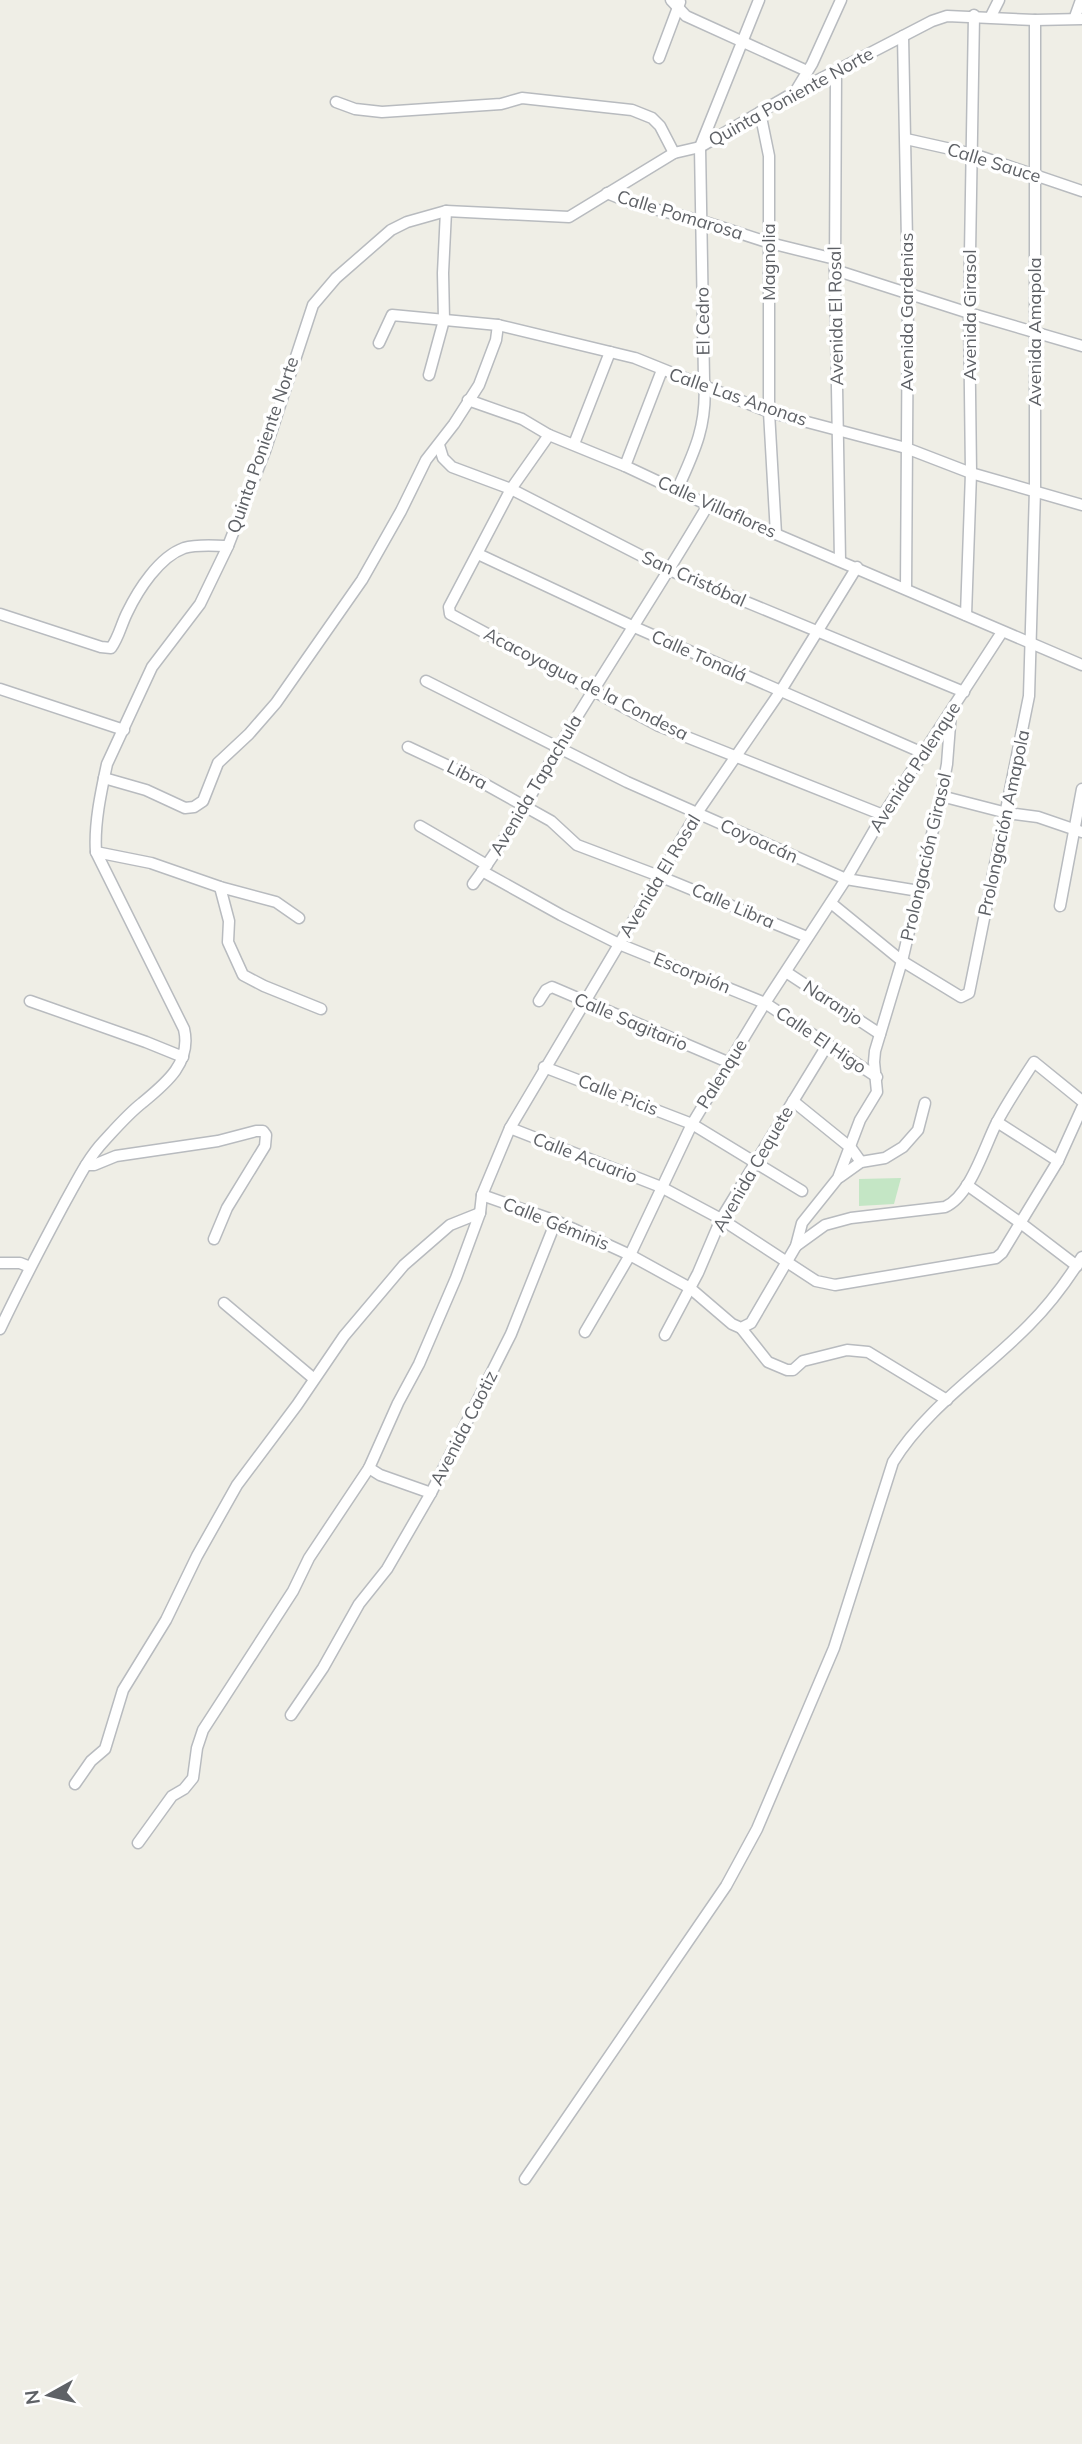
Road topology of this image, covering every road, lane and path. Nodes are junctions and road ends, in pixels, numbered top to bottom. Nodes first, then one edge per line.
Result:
1 (759, 0) edge
2 (841, 0) edge
3 (999, 0) edge
4 (1082, 0) edge
5 (677, 2) edge
6 (974, 15) junction
7 (991, 16) junction
8 (1078, 18) edge
9 (1035, 20) junction
10 (903, 36) junction
11 (742, 42) junction
12 (659, 58) dead end
13 (809, 67) junction
14 (831, 73) junction
15 (795, 92) junction
16 (336, 102) dead end
17 (760, 112) junction
18 (906, 139) junction
19 (701, 147) junction
20 (674, 153) junction
21 (973, 154) junction
22 (1035, 175) junction
23 (1082, 191) edge
24 (607, 193) junction
25 (446, 211) junction
26 (702, 221) junction
27 (769, 243) junction
28 (835, 264) junction
29 (908, 292) junction
30 (969, 313) junction
31 (444, 320) junction
32 (498, 325) junction
33 (1035, 332) junction
34 (379, 343) dead end
35 (1082, 346) edge
36 (610, 352) junction
37 (662, 370) junction
38 (429, 376) dead end
39 (705, 387) junction
40 (468, 400) junction
41 (769, 412) junction
42 (839, 431) junction
43 (549, 435) junction
44 (573, 444) junction
45 (439, 445) junction
46 (906, 448) junction
47 (625, 466) junction
48 (971, 473) junction
49 (511, 489) junction
50 (677, 489) junction
51 (1035, 490) junction
52 (708, 505) junction
53 (1082, 505) edge
54 (776, 534) junction
55 (228, 547) junction
56 (478, 554) junction
57 (840, 561) junction
58 (857, 567) junction
59 (669, 570) junction
60 (906, 589) junction
61 (0, 614) edge
62 (966, 615) junction
63 (632, 626) junction
64 (816, 632) junction
65 (1002, 632) junction
66 (1031, 643) junction
67 (1082, 665) edge
68 (426, 681) dead end
69 (0, 689) edge
70 (594, 690) junction
71 (780, 692) junction
72 (964, 692) junction
73 (951, 712) junction
74 (124, 730) junction
75 (408, 747) dead end
76 (559, 747) junction
77 (923, 753) junction
78 (735, 756) junction
79 (104, 778) junction
80 (1082, 789) edge
81 (940, 796) junction
82 (524, 807) junction
83 (697, 813) junction
84 (1007, 813) junction
85 (883, 815) junction
86 (420, 826) dead end
87 (1079, 831) edge
88 (96, 852) junction
89 (485, 868) junction
90 (659, 876) junction
91 (846, 878) junction
92 (473, 884) dead end
93 (220, 887) junction
94 (919, 891) junction
95 (831, 903) junction
96 (1060, 906) dead end
97 (299, 918) dead end
98 (807, 937) junction
99 (619, 944) junction
100 (902, 961) junction
101 (786, 972) junction
102 (30, 1001) dead end
103 (538, 1001) dead end
104 (583, 1002) junction
105 (765, 1003) junction
106 (321, 1009) dead end
107 (880, 1034) junction
108 (828, 1044) junction
109 (183, 1058) junction
110 (730, 1063) junction
111 (544, 1067) junction
112 (877, 1077) junction
113 (793, 1101) junction
114 (1082, 1101) edge
115 (925, 1104) dead end
116 (1082, 1108) edge
117 (997, 1122) junction
118 (692, 1124) junction
119 (510, 1128) junction
120 (850, 1148) junction
121 (1058, 1161) junction
122 (861, 1162) junction
123 (755, 1163) junction
124 (86, 1166) junction
125 (838, 1178) junction
126 (967, 1185) junction
127 (661, 1187) junction
128 (802, 1191) dead end
129 (482, 1195) junction
130 (480, 1213) junction
131 (721, 1219) junction
132 (556, 1220) junction
133 (1022, 1223) junction
134 (214, 1239) dead end
135 (796, 1246) junction
136 (630, 1255) junction
137 (787, 1262) junction
138 (1079, 1262) edge
139 (0, 1263) edge
140 (30, 1267) junction
141 (690, 1288) junction
142 (224, 1303) dead end
143 (746, 1326) junction
144 (0, 1329) edge
145 (585, 1332) dead end
146 (665, 1335) dead end
147 (313, 1378) junction
148 (947, 1400) junction
149 (369, 1468) junction
150 (431, 1493) junction
151 (291, 1715) dead end
152 (75, 1784) dead end
153 (138, 1843) dead end
154 (525, 2179) dead end

1 - 11 street
2 - 13 street
3 - 7 street
4 - 8 street
5 - 11 street
5 - 12 street
6 - 7 street, Quinta Poniente Norte
6 - 10 street, Quinta Poniente Norte
6 - 21 street, Avenida Girasol
7 - 9 street, Quinta Poniente Norte
8 - 9 street, Quinta Poniente Norte
9 - 22 street, Avenida Amapola
10 - 14 street, Quinta Poniente Norte
10 - 18 street, Avenida Gardenias
11 - 13 street
11 - 19 street
13 - 14 street
13 - 15 street
14 - 15 street, Quinta Poniente Norte
14 - 28 street, Avenida El Rosal
15 - 17 street, Quinta Poniente Norte
16 - 20 street
17 - 19 street, Quinta Poniente Norte
17 - 27 street, Magnolia
18 - 21 street, Calle Sauce
18 - 29 street, Avenida Gardenias
19 - 20 street, Quinta Poniente Norte
19 - 26 street, El Cedro
20 - 24 street, Quinta Poniente Norte
21 - 22 street, Calle Sauce
21 - 30 street, Avenida Girasol
22 - 23 street, Calle Sauce
22 - 33 street, Avenida Amapola
24 - 25 street, Quinta Poniente Norte
24 - 26 street, Calle Pomarosa
25 - 31 street
25 - 55 street, Quinta Poniente Norte
26 - 27 street, Calle Pomarosa
26 - 39 street, El Cedro
27 - 28 street, Calle Pomarosa
27 - 41 street, Magnolia
28 - 29 street, Calle Pomarosa
28 - 42 street, Avenida El Rosal
29 - 30 street, Calle Pomarosa
29 - 46 street, Avenida Gardenias
30 - 33 street, Calle Pomarosa
30 - 48 street, Avenida Girasol
31 - 32 street, Calle Las Anonas
31 - 34 street, Calle Las Anonas
31 - 38 street
32 - 36 street, Calle Las Anonas
32 - 40 street
33 - 35 street, Calle Pomarosa
33 - 51 street, Avenida Amapola
36 - 37 street, Calle Las Anonas
36 - 44 street
37 - 39 street, Calle Las Anonas
37 - 47 street
39 - 41 street, Calle Las Anonas
39 - 50 street, El Cedro
40 - 43 street, Calle Villaflores
40 - 45 street
41 - 42 street, Calle Las Anonas
41 - 54 street, Magnolia
42 - 46 street, Calle Las Anonas
42 - 57 street, Avenida El Rosal
43 - 44 street, Calle Villaflores
43 - 49 street
44 - 47 street, Calle Villaflores
45 - 49 street, San Cristóbal
45 - 79 street
46 - 48 street, Calle Las Anonas
46 - 60 street, Avenida Gardenias
47 - 50 street, Calle Villaflores
48 - 51 street, Calle Las Anonas
48 - 62 street, Avenida Girasol
49 - 56 street
49 - 59 street, San Cristóbal
50 - 52 street, Calle Villaflores
51 - 53 street, Calle Las Anonas
51 - 66 street, Avenida Amapola
52 - 54 street, Calle Villaflores
52 - 59 street, Avenida Tapachula
54 - 57 street, Calle Villaflores
55 - 61 street
55 - 74 street, Quinta Poniente Norte
56 - 63 street, Calle Tonalá
56 - 70 street, Acacoyagua de la Condesa
57 - 58 street, Calle Villaflores
58 - 60 street, Calle Villaflores
58 - 64 street, Avenida El Rosal
59 - 63 street, Avenida Tapachula
59 - 64 street, San Cristóbal
60 - 62 street, Calle Villaflores
62 - 65 street, Calle Villaflores
63 - 70 street, Avenida Tapachula
63 - 71 street, Calle Tonalá
64 - 71 street, Avenida El Rosal
64 - 72 street, San Cristóbal
65 - 66 street, Calle Villaflores
65 - 72 street, Avenida Palenque
66 - 67 street, Calle Villaflores
66 - 84 street, Prolongación Amapola
68 - 76 street, Coyoacán
69 - 74 street
70 - 76 street, Avenida Tapachula
70 - 78 street, Acacoyagua de la Condesa
71 - 77 street, Calle Tonalá
71 - 78 street, Avenida El Rosal
72 - 73 street, Avenida Palenque
73 - 77 street, Avenida Palenque
73 - 81 street, Prolongación Girasol
74 - 79 street, Quinta Poniente Norte
75 - 82 street, Libra
76 - 82 street, Avenida Tapachula
76 - 83 street, Coyoacán
77 - 85 street, Avenida Palenque
78 - 83 street, Avenida El Rosal
78 - 85 street, Acacoyagua de la Condesa
79 - 88 street, Quinta Poniente Norte
80 - 87 street
81 - 84 street
81 - 94 street, Prolongación Girasol
82 - 89 street, Avenida Tapachula
82 - 90 street, Libra
83 - 90 street, Avenida El Rosal
83 - 91 street, Coyoacán
84 - 87 street
84 - 100 street, Prolongación Amapola
85 - 91 street, Avenida Palenque
86 - 89 street, Escorpión
87 - 96 street
88 - 93 street
88 - 109 street, Quinta Poniente Norte
89 - 92 street, Avenida Tapachula
89 - 99 street, Escorpión
90 - 98 street, Calle Libra
90 - 99 street, Avenida El Rosal
91 - 94 street, Coyoacán
91 - 95 street, Avenida Palenque
93 - 97 street
93 - 106 street
94 - 100 street, Prolongación Girasol
95 - 98 street, Palenque
95 - 100 street
98 - 101 street, Palenque
99 - 104 street, Avenida El Rosal
99 - 105 street, Escorpión
100 - 107 street, Prolongación Girasol
101 - 105 street, Palenque
101 - 107 street, Naranjo
102 - 109 street
103 - 104 street, Calle Sagitario
104 - 110 street, Calle Sagitario
104 - 111 street, Avenida El Rosal
105 - 108 street, Calle El Higo
105 - 110 street, Palenque
107 - 112 street, Prolongación Girasol
108 - 112 street, Calle El Higo
108 - 113 street, Avenida Cequete
109 - 124 street
110 - 118 street, Palenque
111 - 118 street, Calle Picis
111 - 119 street, Avenida El Rosal
112 - 120 street, Prolongación Girasol
113 - 120 street
113 - 123 street, Avenida Cequete
114 - 117 street
115 - 122 street
116 - 121 street, Calle Acuario
117 - 121 street
117 - 126 street
118 - 123 street, Calle Picis
118 - 127 street, Palenque
119 - 127 street, Calle Acuario
119 - 129 street, Avenida El Rosal
120 - 122 street
120 - 125 street, Prolongación Girasol
121 - 133 street, Calle Acuario
122 - 125 street
123 - 128 street, Calle Picis
123 - 131 street, Avenida Cequete
124 - 134 street
124 - 140 street
125 - 135 street
126 - 133 street
126 - 135 street
127 - 131 street, Calle Acuario
127 - 136 street, Palenque
129 - 130 street, Avenida El Rosal
129 - 132 street, Calle Géminis
130 - 147 street
130 - 149 street, Avenida El Rosal
131 - 137 street, Calle Acuario
131 - 141 street, Avenida Cequete
132 - 136 street, Calle Géminis
132 - 150 street, Avenida Caotiz
133 - 137 street, Calle Acuario
133 - 138 street
135 - 137 street
136 - 141 street, Calle Géminis
136 - 145 street, Palenque
137 - 143 street
138 - 148 street
139 - 140 street
140 - 144 street
141 - 143 street, Calle Géminis
141 - 146 street, Avenida Cequete
142 - 147 street
143 - 148 street, Calle Géminis
147 - 152 street
148 - 154 street
149 - 150 street
149 - 153 street, Avenida El Rosal
150 - 151 street, Avenida Caotiz

